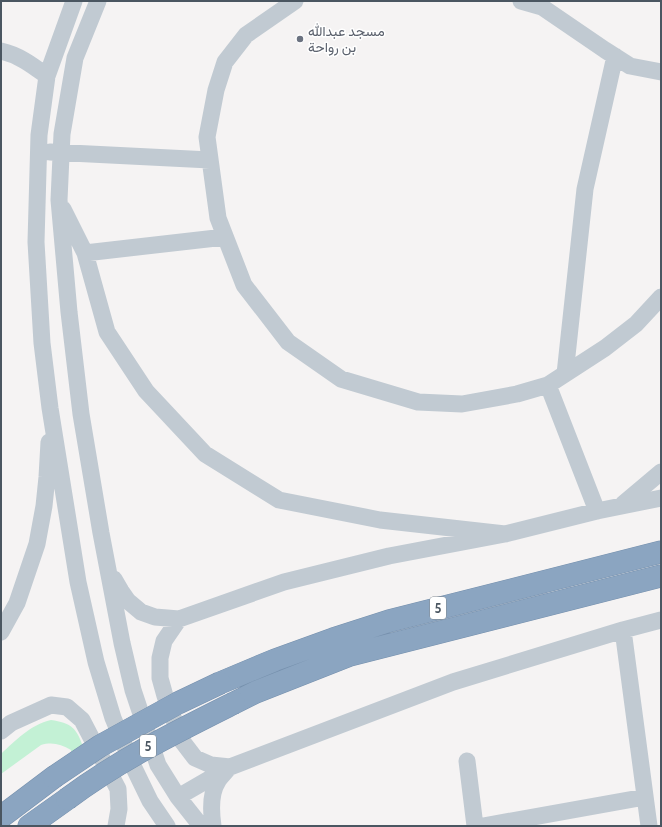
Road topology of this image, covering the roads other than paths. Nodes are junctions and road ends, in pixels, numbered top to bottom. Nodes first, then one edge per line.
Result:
1 (74, 1) edge
2 (98, 1) edge
3 (295, 1) edge
4 (521, 1) edge
5 (1, 51) edge
6 (615, 56) junction
7 (661, 72) edge
8 (47, 76) junction
9 (38, 152) junction
10 (62, 152) junction
11 (210, 160) junction
12 (59, 200) junction
13 (226, 237) junction
14 (85, 253) junction
15 (661, 297) edge
16 (565, 374) junction
17 (548, 384) junction
18 (50, 408) junction
19 (661, 472) edge
20 (661, 498) edge
21 (620, 506) junction
22 (597, 511) junction
23 (505, 534) junction
24 (661, 552) edge
25 (109, 568) junction
26 (661, 576) edge
27 (179, 618) junction
28 (661, 620) edge
29 (623, 630) junction
30 (1, 632) edge
31 (1, 731) edge
32 (467, 761) dead end
33 (230, 766) junction
34 (178, 797) junction
35 (645, 797) junction
36 (1, 817) edge
37 (28, 826) edge
38 (116, 826) edge
39 (167, 826) edge
40 (201, 826) edge
41 (213, 826) edge
42 (475, 826) edge
43 (483, 826) edge
44 (648, 826) edge

1 - 8 street
2 - 10 street
3 - 11 street
4 - 6 street
5 - 8 street
6 - 7 street
6 - 16 street
8 - 9 street
9 - 10 street
9 - 18 street
10 - 11 street
10 - 12 street
11 - 13 street
12 - 14 street
12 - 25 street
13 - 14 street
13 - 17 street
14 - 23 street
15 - 16 street
16 - 17 street
17 - 22 street
18 - 30 street
18 - 39 street
19 - 21 street
20 - 21 street
21 - 22 street
22 - 23 street
23 - 27 street
24 - 36 highway, 5, bridge
25 - 27 street
25 - 34 street
26 - 37 highway, 5, bridge
27 - 33 street
28 - 29 street
29 - 33 street
29 - 35 street
31 - 38 street
32 - 42 street
33 - 34 street
33 - 41 street
34 - 40 street
35 - 43 street
35 - 44 street

